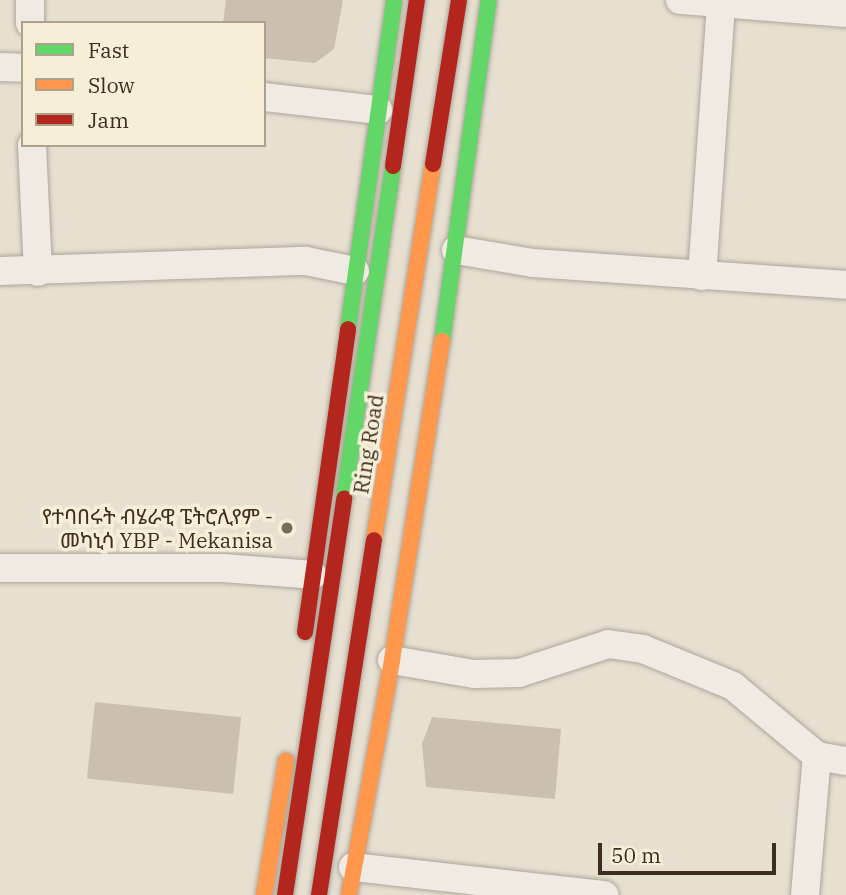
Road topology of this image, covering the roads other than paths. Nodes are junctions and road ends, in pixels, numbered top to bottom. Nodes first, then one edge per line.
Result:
1 (30, 0) edge
2 (394, 0) edge
3 (416, 0) edge
4 (459, 0) edge
5 (489, 0) edge
6 (680, 0) edge
7 (737, 3) edge
8 (845, 15) edge
9 (30, 21) edge
10 (0, 67) edge
11 (21, 68) edge
12 (266, 97) edge
13 (378, 110) junction
14 (32, 147) edge
15 (456, 250) junction
16 (0, 271) edge
17 (355, 271) junction
18 (38, 272) junction
19 (702, 276) junction
20 (846, 285) edge
21 (0, 568) edge
22 (313, 575) junction
23 (303, 644) dead end
24 (392, 660) junction
25 (290, 738) dead end
26 (817, 756) junction
27 (846, 761) edge
28 (353, 867) junction
29 (561, 893) edge
30 (264, 895) edge
31 (285, 895) edge
32 (319, 895) edge
33 (349, 895) edge
34 (604, 895) edge
35 (805, 895) edge

1 - 9 street
2 - 13 main road
3 - 31 main road, Ring Road
4 - 32 main road, Ring Road
5 - 15 main road
6 - 7 street
7 - 8 street
7 - 19 street
10 - 11 street
12 - 13 street
13 - 17 main road
14 - 18 street
15 - 19 street
15 - 24 main road
16 - 18 street
17 - 18 street
17 - 22 main road
19 - 20 street
21 - 22 street
22 - 23 main road
24 - 26 street
24 - 28 main road
25 - 30 main road
26 - 27 street
26 - 35 street
28 - 29 street
28 - 33 main road
29 - 34 street

